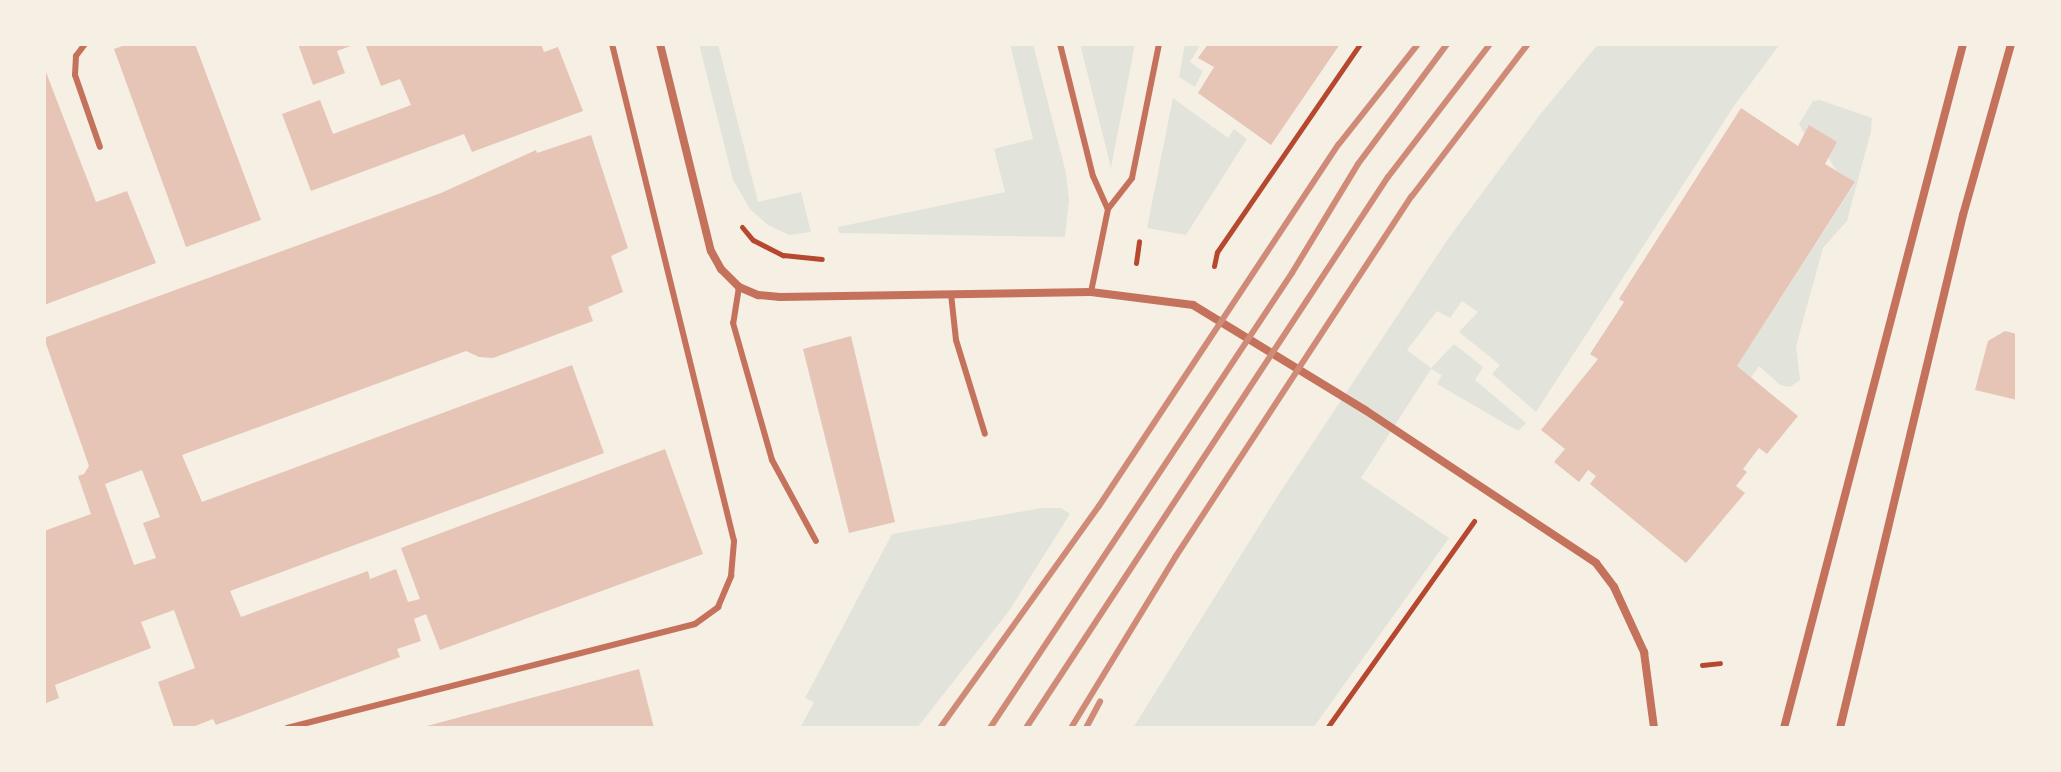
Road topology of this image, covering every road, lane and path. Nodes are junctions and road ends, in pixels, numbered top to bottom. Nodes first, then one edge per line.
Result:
1 (85, 44) edge
2 (612, 44) edge
3 (660, 44) edge
4 (1060, 44) edge
5 (1159, 44) edge
6 (1360, 44) edge
7 (1963, 44) edge
8 (2011, 44) edge
9 (100, 147) dead end
10 (1108, 209) junction
11 (738, 223) dead end
12 (828, 262) dead end
13 (1214, 266) dead end
14 (739, 287) junction
15 (1091, 292) junction
16 (951, 294) junction
17 (985, 434) dead end
18 (1492, 493) junction
19 (816, 541) dead end
20 (1720, 663) dead end
21 (1702, 665) dead end
22 (287, 728) edge
23 (1327, 728) edge
24 (1654, 728) edge
25 (1784, 728) edge
26 (1840, 728) edge

1 - 9 lane
2 - 22 lane
3 - 14 street
4 - 10 lane
5 - 10 lane
6 - 13 path
7 - 25 street
8 - 26 street
10 - 15 lane
11 - 12 path
14 - 16 street
14 - 19 lane
15 - 16 street
15 - 18 street
16 - 17 lane
18 - 23 path
18 - 24 street
20 - 21 path

